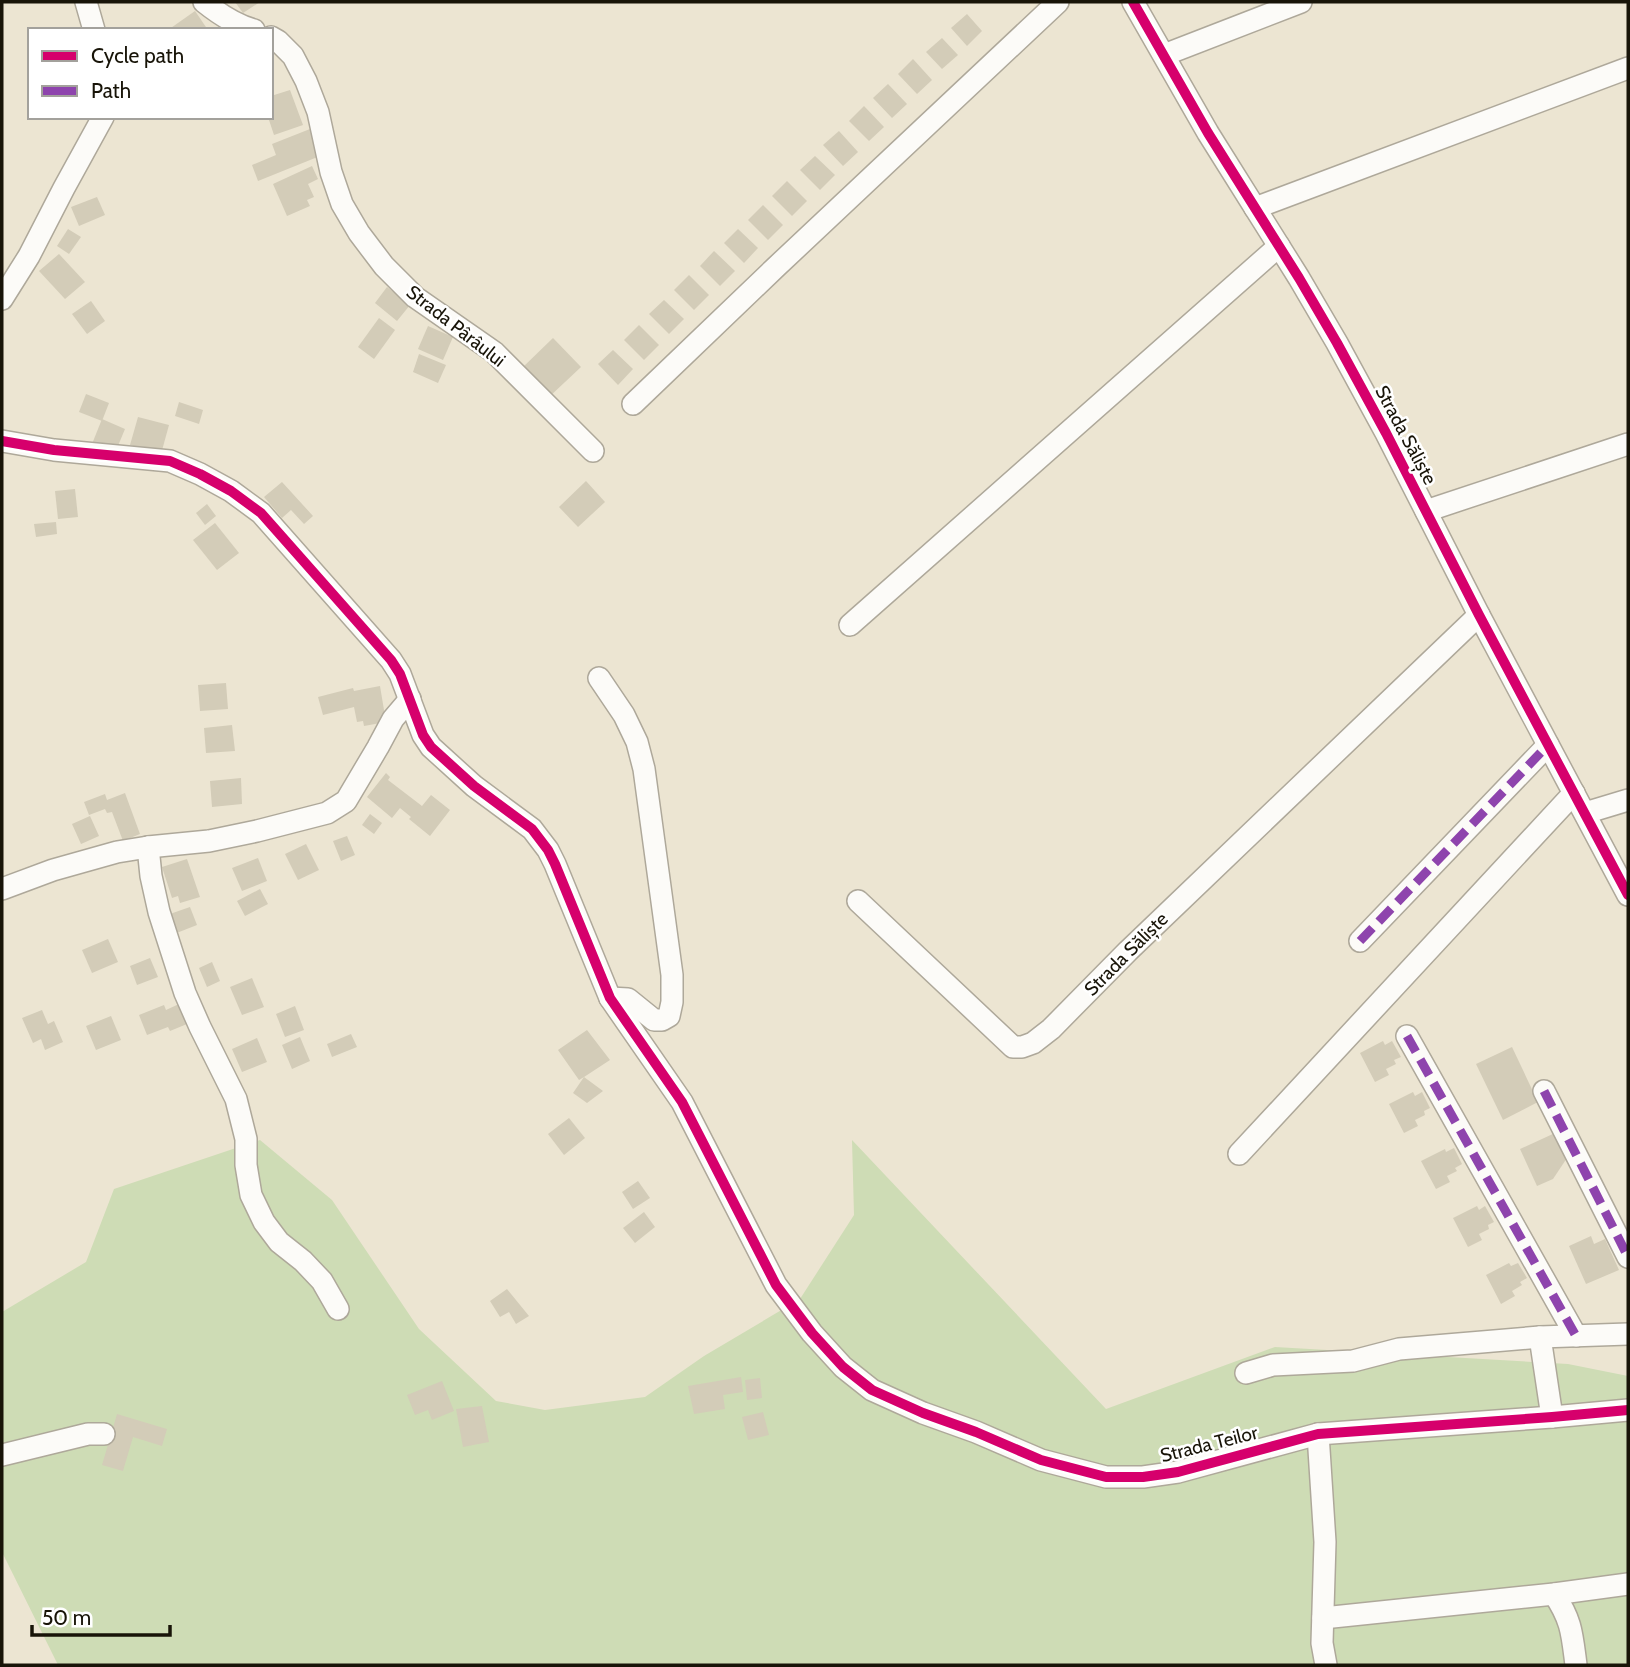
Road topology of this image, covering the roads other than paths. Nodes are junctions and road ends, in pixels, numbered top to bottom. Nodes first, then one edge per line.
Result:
1 (86, 2) edge
2 (204, 2) edge
3 (1058, 2) edge
4 (1133, 2) edge
5 (1301, 2) edge
6 (93, 28) edge
7 (248, 28) edge
8 (273, 38) edge
9 (1164, 55) junction
10 (1628, 68) edge
11 (102, 119) edge
12 (1255, 208) junction
13 (1279, 246) junction
14 (2, 299) edge
15 (633, 404) dead end
16 (2, 441) edge
17 (1628, 444) edge
18 (593, 451) dead end
19 (1426, 511) junction
20 (1479, 615) junction
21 (850, 625) dead end
22 (599, 678) dead end
23 (410, 699) junction
24 (1548, 745) junction
25 (1574, 793) junction
26 (1628, 800) edge
27 (1585, 813) junction
28 (148, 847) junction
29 (1620, 860) edge
30 (2, 888) edge
31 (1628, 895) edge
32 (858, 901) dead end
33 (1360, 941) dead end
34 (610, 998) junction
35 (1407, 1036) dead end
36 (1544, 1091) dead end
37 (1239, 1154) dead end
38 (1628, 1257) edge
39 (338, 1309) dead end
40 (1628, 1334) edge
41 (1576, 1336) junction
42 (1540, 1338) junction
43 (1246, 1373) dead end
44 (1628, 1410) edge
45 (1552, 1418) junction
46 (104, 1434) dead end
47 (1318, 1434) junction
48 (2, 1455) edge
49 (1628, 1584) edge
50 (1554, 1594) junction
51 (1323, 1618) junction
52 (1326, 1665) edge
53 (1576, 1665) edge

1 - 6 street
2 - 7 street
3 - 15 street
4 - 9 street, Strada Săliște
5 - 9 street
8 - 18 street, Strada Pârâului
9 - 12 street, Strada Săliște
10 - 12 street
11 - 14 street
12 - 13 street, Strada Săliște
13 - 19 street, Strada Săliște
13 - 21 street
16 - 23 street, Strada Teilor
17 - 19 street, Strada Săliște
19 - 20 street, Strada Săliște
20 - 24 street, Strada Săliște
20 - 32 street, Strada Săliște
22 - 34 street
23 - 28 street
23 - 34 street, Strada Teilor
24 - 25 street, Strada Săliște
24 - 33 street
25 - 27 street, Strada Săliște
25 - 37 street
26 - 27 street
27 - 29 street, Strada Săliște
28 - 30 street
28 - 39 street
29 - 31 street, Strada Săliște
34 - 47 street, Strada Teilor
35 - 41 street
36 - 38 street
40 - 41 street
41 - 42 street
42 - 43 street
42 - 45 street
44 - 45 street, Strada Teilor
45 - 47 street, Strada Teilor
46 - 48 street
47 - 51 street
49 - 50 street
50 - 51 street
50 - 53 street
51 - 52 street

